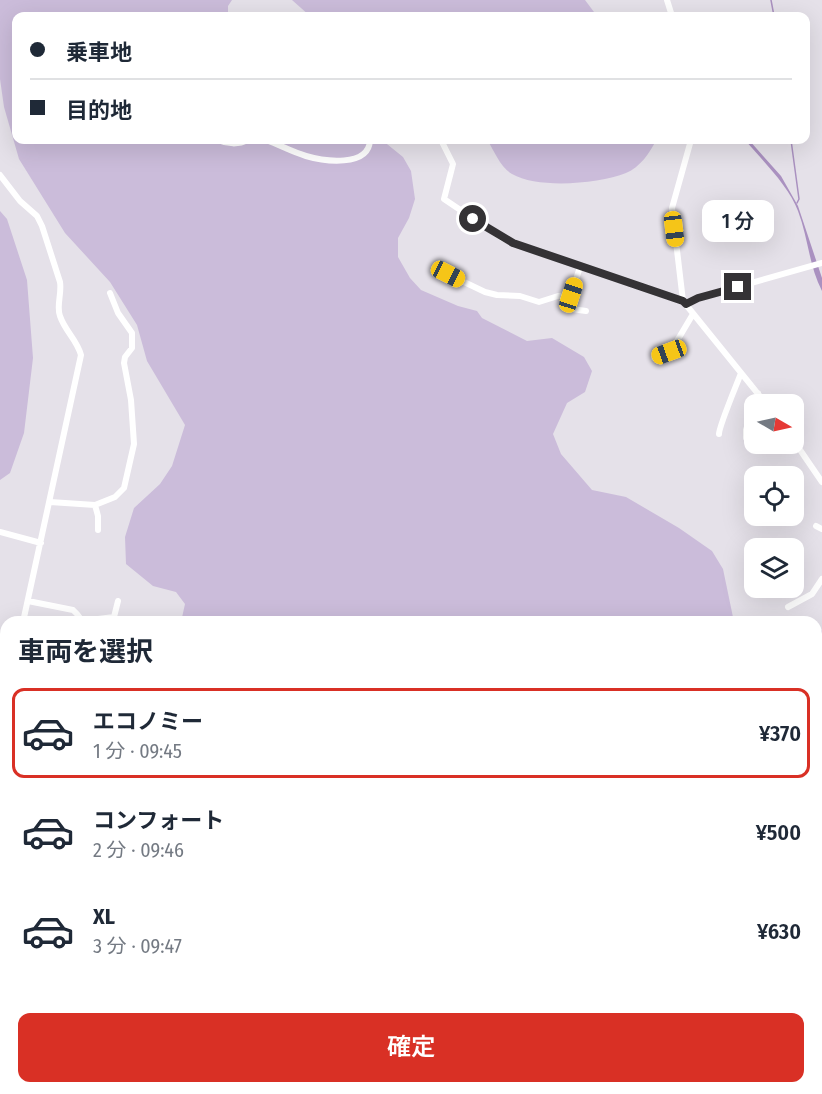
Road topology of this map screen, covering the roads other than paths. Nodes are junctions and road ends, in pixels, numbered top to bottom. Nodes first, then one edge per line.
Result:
1 (275, 144) edge
2 (369, 144) edge
3 (443, 144) edge
4 (690, 144) edge
5 (0, 175) edge
6 (822, 263) edge
7 (580, 267) junction
8 (439, 270) dead end
9 (110, 293) dead end
10 (571, 295) junction
11 (685, 302) junction
12 (586, 311) dead end
13 (693, 314) junction
14 (654, 358) dead end
15 (741, 373) junction
16 (758, 393) edge
17 (719, 434) dead end
18 (803, 454) edge
19 (822, 482) edge
20 (50, 502) junction
21 (95, 505) junction
22 (98, 530) dead end
23 (0, 532) edge
24 (41, 543) junction
25 (822, 579) edge
26 (28, 601) junction
27 (118, 601) dead end
28 (788, 607) dead end
29 (24, 616) edge
30 (78, 616) edge
31 (116, 616) edge

1 - 2 street
3 - 7 street
4 - 11 street
5 - 20 street
6 - 11 street
7 - 10 street
7 - 11 street
8 - 10 street
9 - 21 street
10 - 12 street
11 - 13 street
13 - 14 street
13 - 15 street
15 - 16 street
15 - 17 street
18 - 19 street
20 - 21 street
20 - 24 street
21 - 22 street
23 - 24 street
24 - 26 street
25 - 28 street
26 - 29 street
26 - 30 street
27 - 31 street

